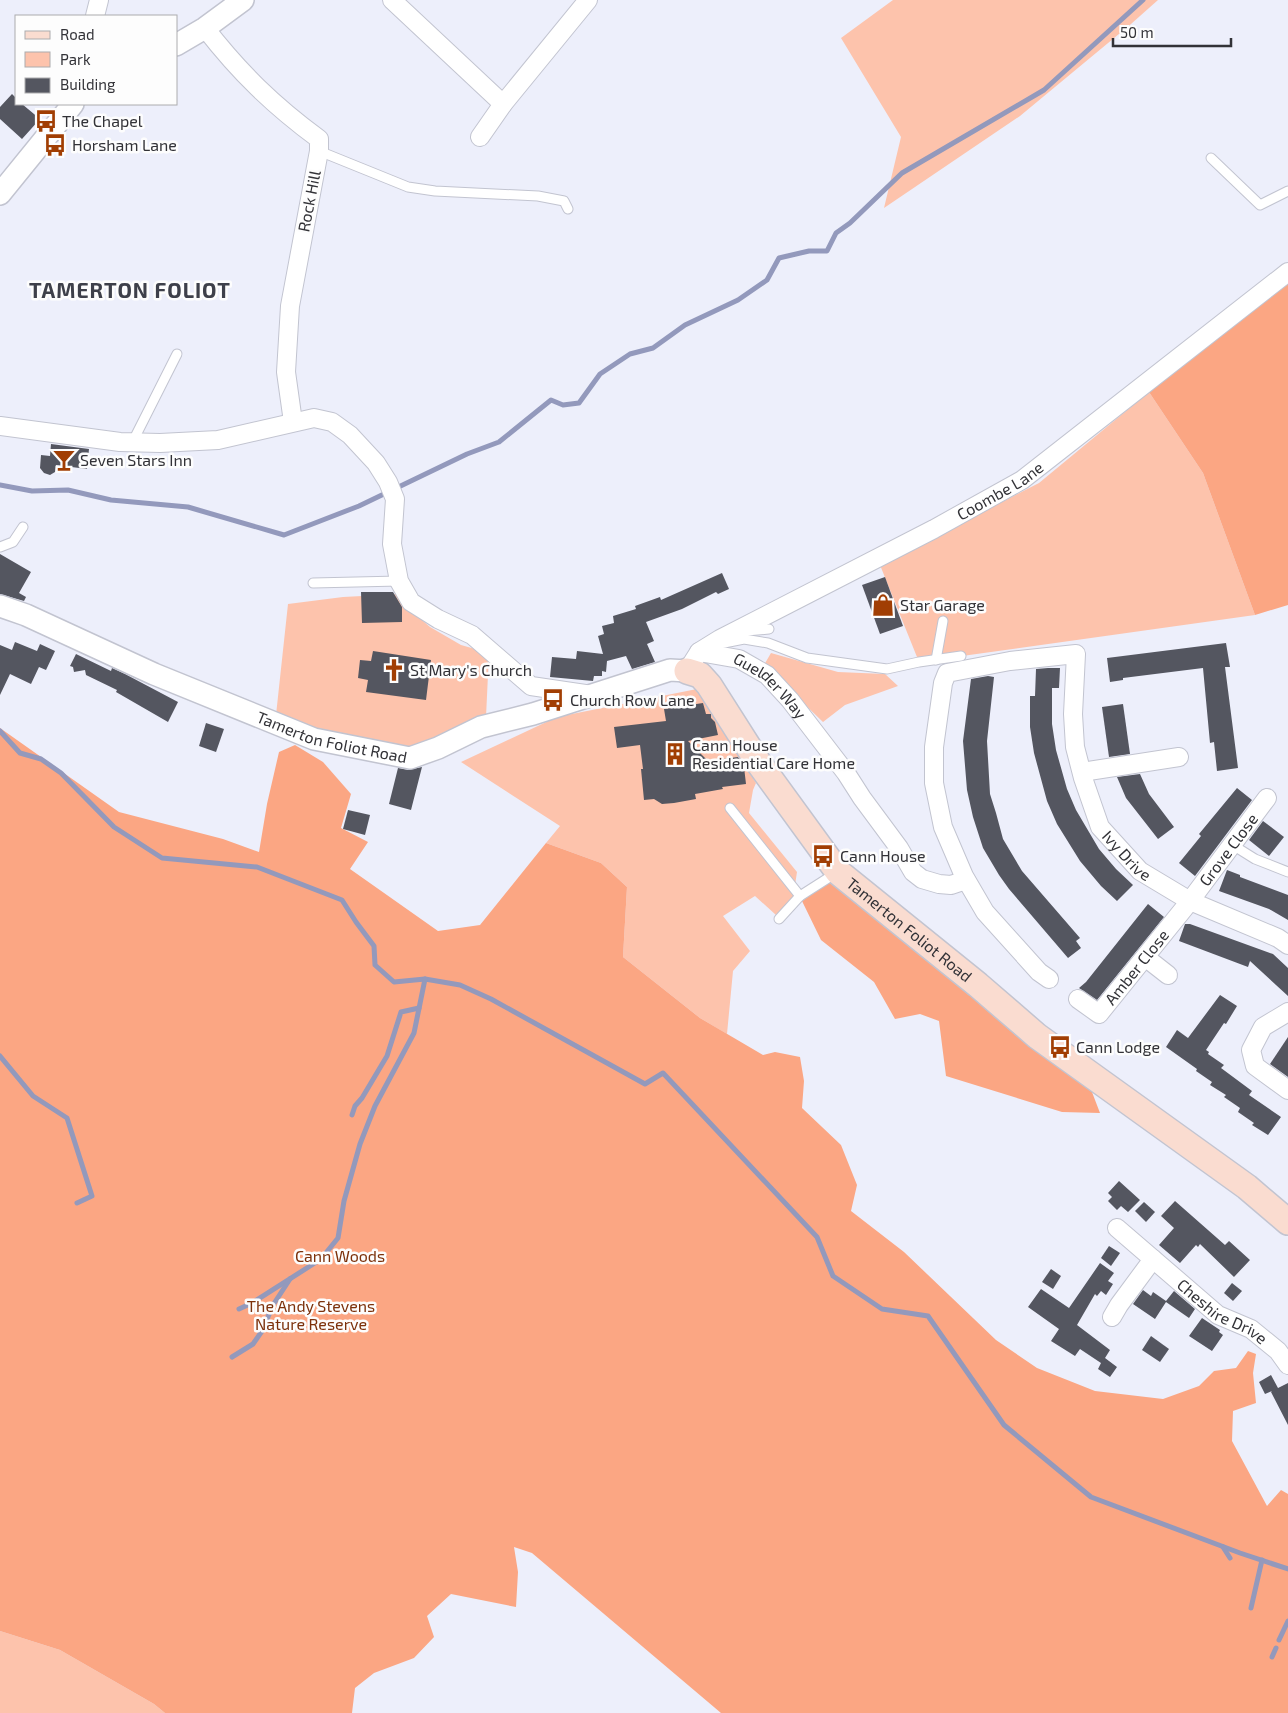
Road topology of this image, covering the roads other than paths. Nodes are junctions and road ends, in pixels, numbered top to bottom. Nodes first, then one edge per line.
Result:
1 (100, 0) edge
2 (243, 0) edge
3 (392, 0) edge
4 (588, 0) edge
5 (95, 15) edge
6 (204, 28) junction
7 (178, 44) edge
8 (503, 104) junction
9 (70, 108) edge
10 (480, 137) dead end
11 (319, 151) junction
12 (1211, 158) dead end
13 (1288, 191) edge
14 (0, 194) edge
15 (568, 209) dead end
16 (1288, 272) edge
17 (177, 354) dead end
18 (293, 422) junction
19 (0, 426) edge
20 (132, 443) junction
21 (23, 527) dead end
22 (0, 547) edge
23 (399, 581) junction
24 (312, 583) dead end
25 (0, 606) edge
26 (943, 621) dead end
27 (769, 629) dead end
28 (733, 632) junction
29 (698, 656) junction
30 (961, 656) dead end
31 (942, 666) junction
32 (593, 695) junction
33 (1179, 757) dead end
34 (1082, 772) junction
35 (1266, 798) dead end
36 (730, 808) dead end
37 (1231, 844) junction
38 (838, 872) junction
39 (1288, 872) edge
40 (966, 880) junction
41 (800, 896) junction
42 (1190, 901) junction
43 (779, 919) dead end
44 (1288, 945) edge
45 (1145, 957) junction
46 (1168, 975) dead end
47 (1049, 979) dead end
48 (1078, 999) dead end
49 (1288, 1012) edge
50 (1288, 1090) edge
51 (1288, 1222) edge
52 (1117, 1228) dead end
53 (1153, 1259) junction
54 (1112, 1317) dead end
55 (1288, 1365) edge

1 - 5 street
2 - 6 street
3 - 8 street
4 - 8 street
6 - 7 street
6 - 11 street, Rock Hill
8 - 10 street
9 - 14 street
11 - 15 lane
11 - 18 street, Rock Hill
12 - 13 lane
16 - 28 street, Coombe Lane
17 - 20 lane
18 - 20 street
18 - 23 street
19 - 20 street
21 - 22 lane
23 - 24 lane
23 - 32 street
25 - 32 street, Tamerton Foliot Road
26 - 31 lane
27 - 28 lane
28 - 29 street, Coombe Lane
29 - 31 lane
29 - 32 street, Tamerton Foliot Road
29 - 38 main road, Tamerton Foliot Road
29 - 40 street, Guelder Way
30 - 31 lane
31 - 34 street, Ivy Drive
31 - 40 street
33 - 34 street
34 - 42 street, Ivy Drive
35 - 37 street, Grove Close
36 - 41 lane
37 - 39 lane
37 - 42 street, Grove Close
38 - 41 lane
38 - 51 main road, Tamerton Foliot Road
40 - 47 street
41 - 43 lane
42 - 44 street, Ivy Drive
42 - 45 street, Amber Close
45 - 46 street
45 - 48 street, Amber Close
49 - 50 street
52 - 53 street, Cheshire Drive
53 - 54 street
53 - 55 street, Cheshire Drive

